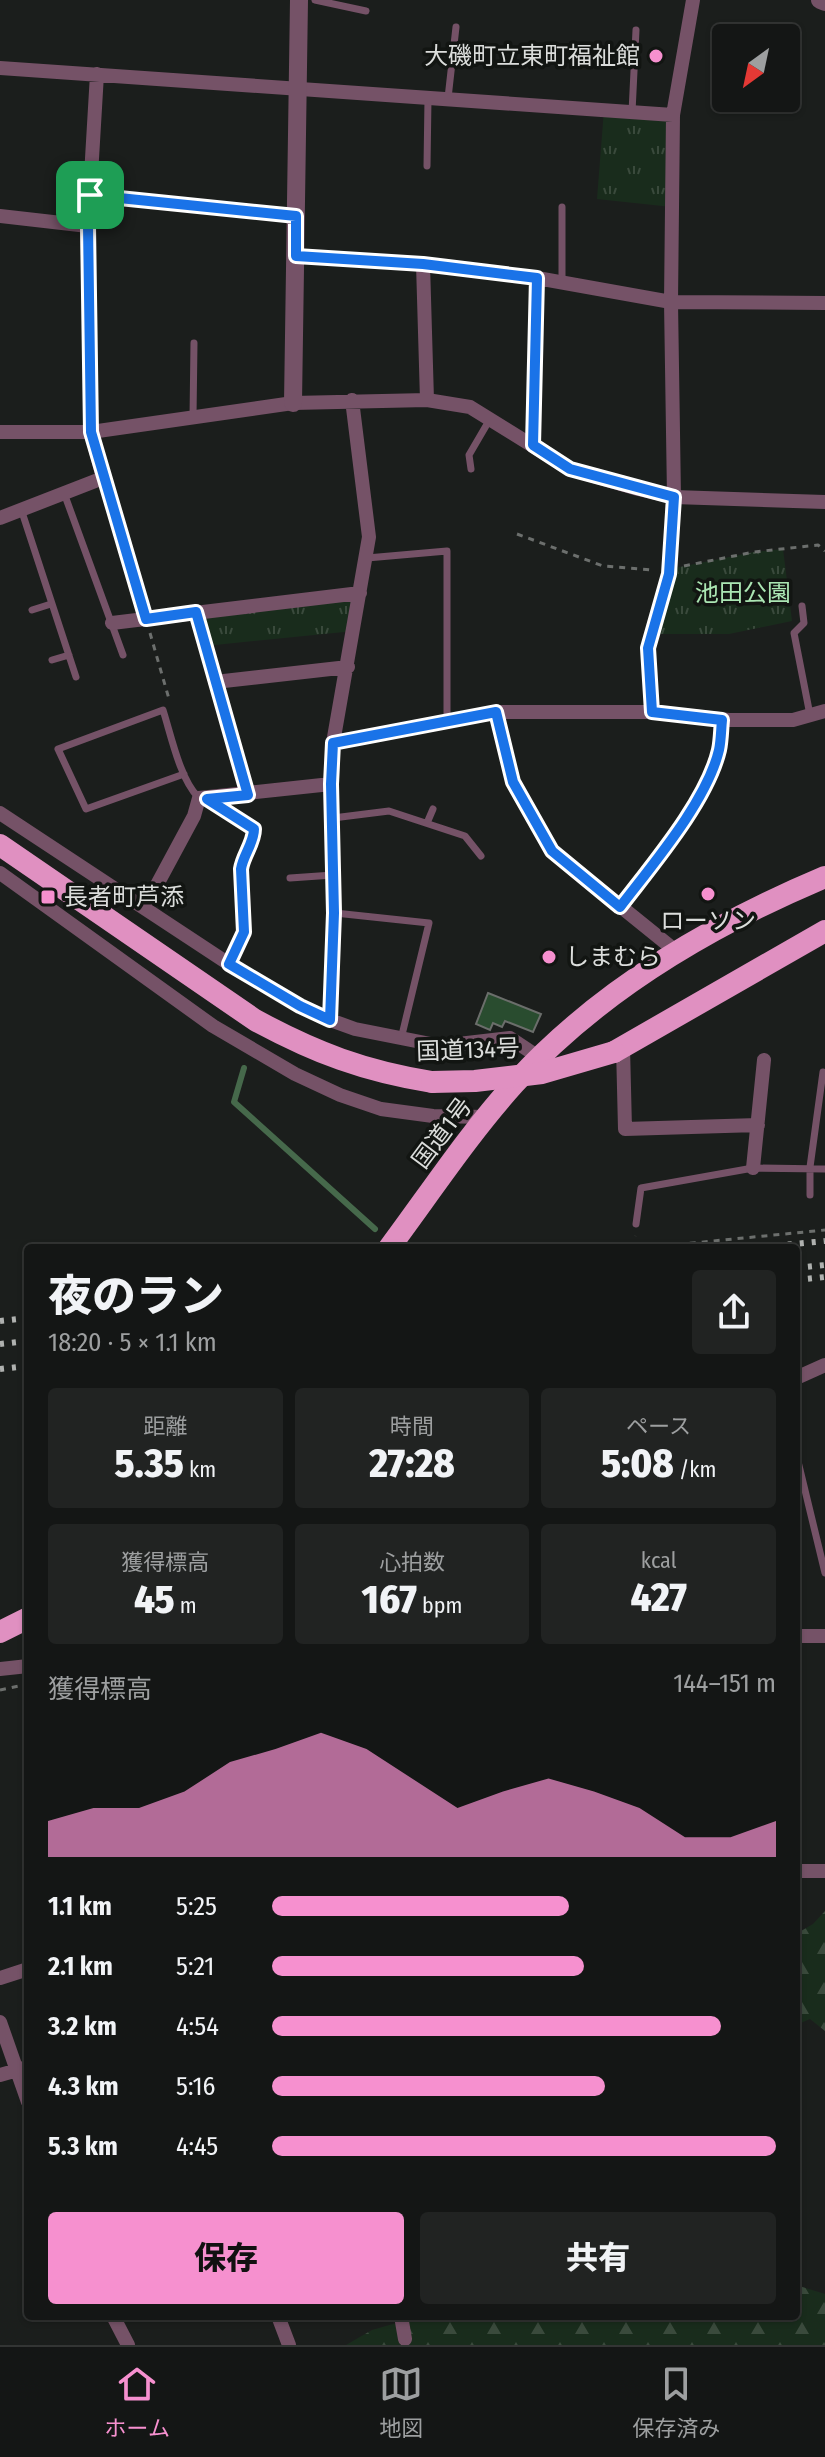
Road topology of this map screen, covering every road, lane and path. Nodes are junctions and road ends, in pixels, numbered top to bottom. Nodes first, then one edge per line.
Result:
1 (299, 0) edge
2 (315, 0) edge
3 (693, 0) edge
4 (366, 11) dead end
5 (456, 27) dead end
6 (636, 30) dead end
7 (0, 68) edge
8 (97, 74) junction
9 (297, 86) junction
10 (428, 96) junction
11 (448, 98) junction
12 (632, 112) junction
13 (673, 115) junction
14 (427, 166) dead end
15 (90, 195) junction
16 (562, 207) dead end
17 (0, 216) edge
18 (296, 216) junction
19 (88, 226) junction
20 (296, 256) junction
21 (423, 264) junction
22 (537, 278) junction
23 (562, 283) junction
24 (671, 302) junction
25 (825, 303) edge
26 (194, 343) dead end
27 (352, 400) junction
28 (427, 400) junction
29 (293, 403) junction
30 (193, 417) junction
31 (490, 419) junction
32 (0, 432) edge
33 (91, 432) junction
34 (533, 445) junction
35 (471, 469) dead end
36 (103, 478) junction
37 (64, 493) junction
38 (674, 497) junction
39 (825, 502) edge
40 (21, 509) junction
41 (0, 518) edge
42 (517, 534) dead end
43 (825, 551) edge
44 (367, 558) junction
45 (670, 569) junction
46 (360, 593) junction
47 (51, 604) junction
48 (802, 606) dead end
49 (32, 610) dead end
50 (196, 612) junction
51 (146, 619) junction
52 (112, 623) junction
53 (69, 655) junction
54 (123, 655) dead end
55 (52, 660) dead end
56 (348, 667) junction
57 (76, 677) dead end
58 (215, 682) junction
59 (496, 712) junction
60 (652, 712) junction
61 (818, 713) edge
62 (447, 720) junction
63 (722, 720) junction
64 (333, 743) junction
65 (184, 774) junction
66 (331, 784) junction
67 (248, 795) junction
68 (203, 799) junction
69 (433, 809) dead end
70 (0, 813) edge
71 (331, 818) junction
72 (427, 823) junction
73 (0, 845) edge
74 (481, 856) dead end
75 (0, 873) edge
76 (333, 875) junction
77 (825, 877) edge
78 (290, 878) dead end
79 (145, 907) junction
80 (620, 907) junction
81 (334, 913) junction
82 (825, 931) edge
83 (677, 952) junction
84 (229, 964) junction
85 (330, 1020) junction
86 (401, 1039) junction
87 (618, 1049) junction
88 (540, 1058) junction
89 (764, 1060) dead end
90 (823, 1072) dead end
91 (486, 1117) junction
92 (758, 1125) junction
93 (810, 1167) junction
94 (753, 1168) junction
95 (825, 1169) edge
96 (810, 1195) dead end
97 (636, 1224) dead end
98 (825, 1230) edge
99 (392, 1244) edge
100 (683, 1244) edge
101 (825, 1365) edge
102 (800, 1376) edge
103 (800, 1470) edge
104 (825, 1573) edge
105 (24, 1620) edge
106 (0, 1632) edge
107 (800, 1636) edge
108 (825, 1636) edge
109 (24, 1666) edge
110 (0, 1669) edge
111 (24, 1685) edge
112 (0, 1690) edge
113 (800, 1871) edge
114 (825, 1871) edge
115 (24, 1970) edge
116 (0, 1978) edge
117 (0, 2022) edge
118 (22, 2069) edge
119 (0, 2075) edge
120 (115, 2320) edge
121 (280, 2320) edge
122 (402, 2320) edge
123 (405, 2339) dead end
124 (128, 2345) edge
125 (289, 2345) edge

1 - 9 street
2 - 4 lane
3 - 13 street
5 - 11 lane
6 - 12 lane
7 - 8 street
8 - 9 street
8 - 15 street
9 - 10 street
9 - 18 street
10 - 11 street
10 - 14 lane
11 - 12 street
12 - 13 street
13 - 24 street
15 - 18 street
15 - 19 street
16 - 23 lane
17 - 19 street
18 - 20 street
19 - 33 street
20 - 21 street
20 - 29 street
21 - 22 street
21 - 28 street
22 - 23 street
22 - 34 street
23 - 24 street
24 - 25 street
24 - 38 street
26 - 30 lane
27 - 28 street
27 - 29 street
27 - 44 street
28 - 31 street
29 - 30 street
30 - 33 street
31 - 34 street
31 - 35 lane
32 - 33 street
33 - 36 street
34 - 38 street
36 - 37 street
36 - 51 path
37 - 40 street
37 - 52 lane
38 - 39 street
38 - 45 street
40 - 41 street
40 - 47 lane
42 - 45 path
43 - 45 path
44 - 46 street
44 - 62 lane
45 - 60 street
46 - 50 street
46 - 56 street
47 - 49 lane
47 - 53 lane
48 - 61 lane
50 - 51 street
50 - 58 street
51 - 52 street
52 - 54 lane
53 - 55 lane
53 - 57 lane
56 - 58 street
56 - 64 street
58 - 67 street
59 - 60 street
59 - 62 street
59 - 80 street
60 - 63 street
61 - 63 street
62 - 64 street
63 - 80 street
64 - 66 street
65 - 65 lane
65 - 68 lane
66 - 67 street
66 - 71 street
67 - 68 street
68 - 79 street
68 - 84 path
69 - 72 lane
70 - 79 street
71 - 72 lane
71 - 76 street
72 - 74 lane
73 - 87 highway, 国道134号, bridge
75 - 91 street
76 - 78 lane
76 - 81 street
77 - 83 highway, 国道1号
79 - 84 street
80 - 83 street
81 - 85 street
81 - 86 lane
82 - 87 highway, 国道134号
83 - 88 highway, 国道1号
84 - 85 street
85 - 86 street
86 - 88 street
87 - 92 street
88 - 91 highway, 国道1号
89 - 92 street
90 - 93 lane
91 - 99 highway, 国道1号
92 - 94 street
93 - 94 lane
93 - 95 lane
93 - 96 lane
94 - 97 lane
98 - 100 path
101 - 102 street
103 - 104 lane
105 - 106 highway
107 - 108 street
109 - 110 street
111 - 112 path
113 - 114 street
115 - 116 street
117 - 118 street
118 - 119 street
120 - 124 street
121 - 125 street
122 - 123 street

